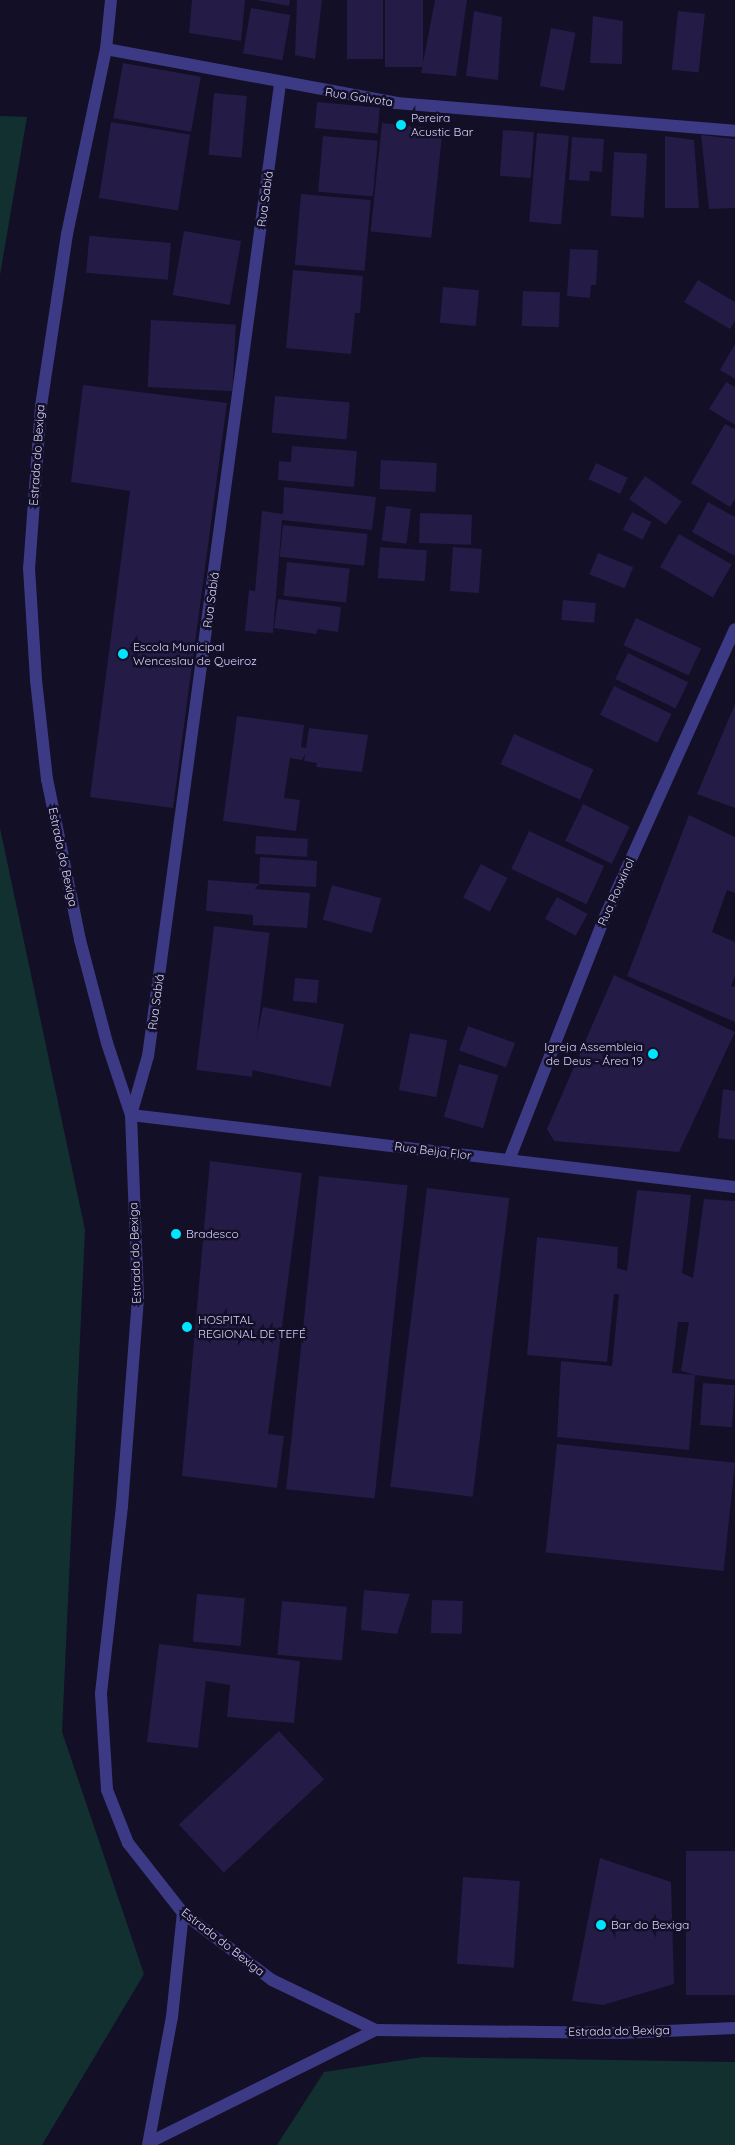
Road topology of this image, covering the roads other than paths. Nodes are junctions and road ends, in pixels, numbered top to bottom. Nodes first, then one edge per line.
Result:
1 (111, 0) edge
2 (106, 49) junction
3 (280, 84) junction
4 (735, 131) edge
5 (735, 629) edge
6 (130, 1114) junction
7 (509, 1160) junction
8 (735, 1187) edge
9 (182, 1913) junction
10 (735, 2028) edge
11 (376, 2030) junction
12 (149, 2143) edge

1 - 2 street, Estrada do Bexiga
2 - 3 street, Rua Gaivota
2 - 6 street, Estrada do Bexiga
3 - 4 street, Rua Gaivota
3 - 6 street, Rua Sabiá
5 - 7 street, Rua Rouxinol
6 - 7 street, Rua Beija Flor
6 - 9 street, Estrada do Bexiga
7 - 8 street, Rua Beija Flor
9 - 11 street, Estrada do Bexiga
9 - 12 street
10 - 11 street, Estrada do Bexiga
11 - 12 street

